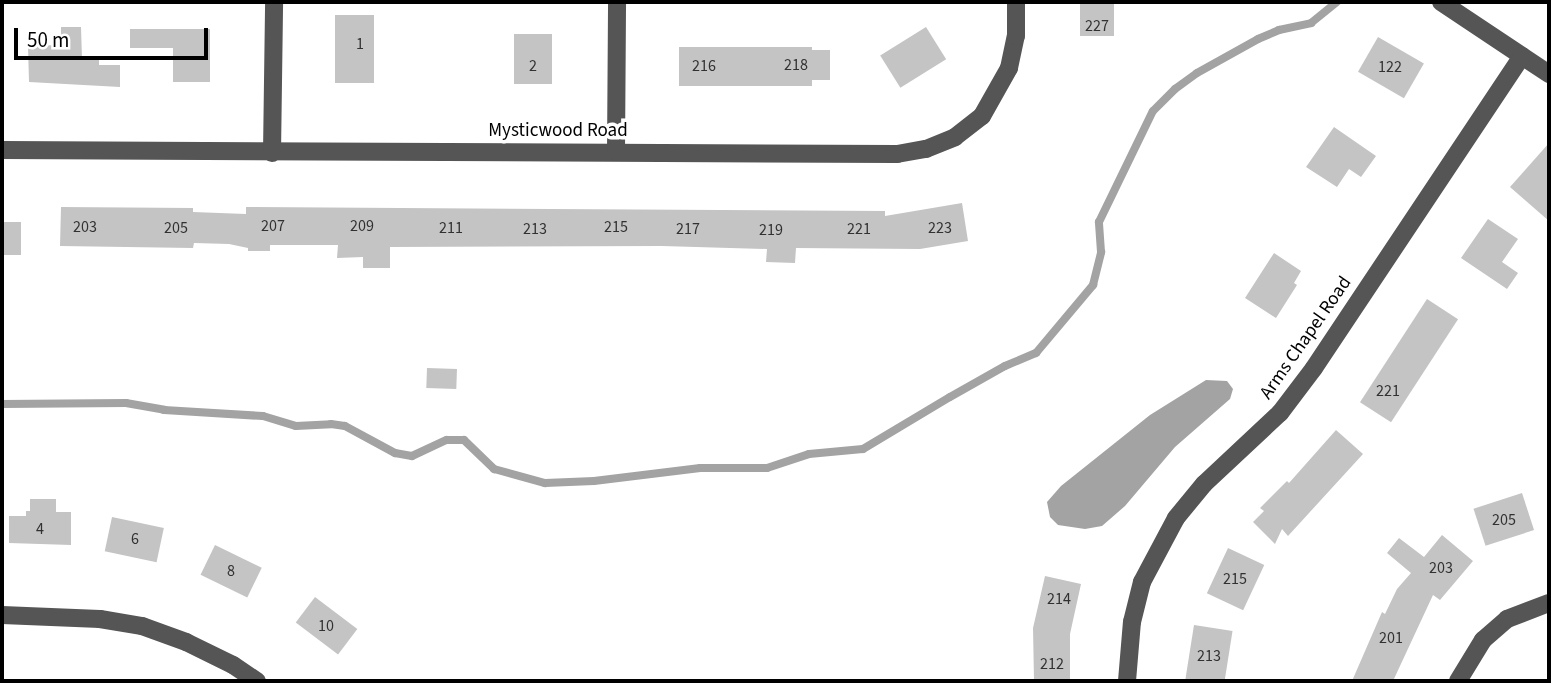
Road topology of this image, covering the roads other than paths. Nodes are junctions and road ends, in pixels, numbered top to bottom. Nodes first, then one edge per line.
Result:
1 (274, 2) edge
2 (617, 2) edge
3 (1016, 2) edge
4 (1441, 2) edge
5 (1522, 56) junction
6 (1549, 74) edge
7 (2, 150) edge
8 (616, 152) junction
9 (272, 153) junction
10 (1549, 603) edge
11 (2, 615) edge
12 (257, 681) edge
13 (1127, 681) edge
14 (1458, 681) edge

1 - 9 street
2 - 8 street
3 - 8 street, Mysticwood Road
4 - 5 street
5 - 6 street
5 - 13 street, Arms Chapel Road
7 - 9 street, Mysticwood Road
8 - 9 street, Mysticwood Road
10 - 14 street
11 - 12 street

